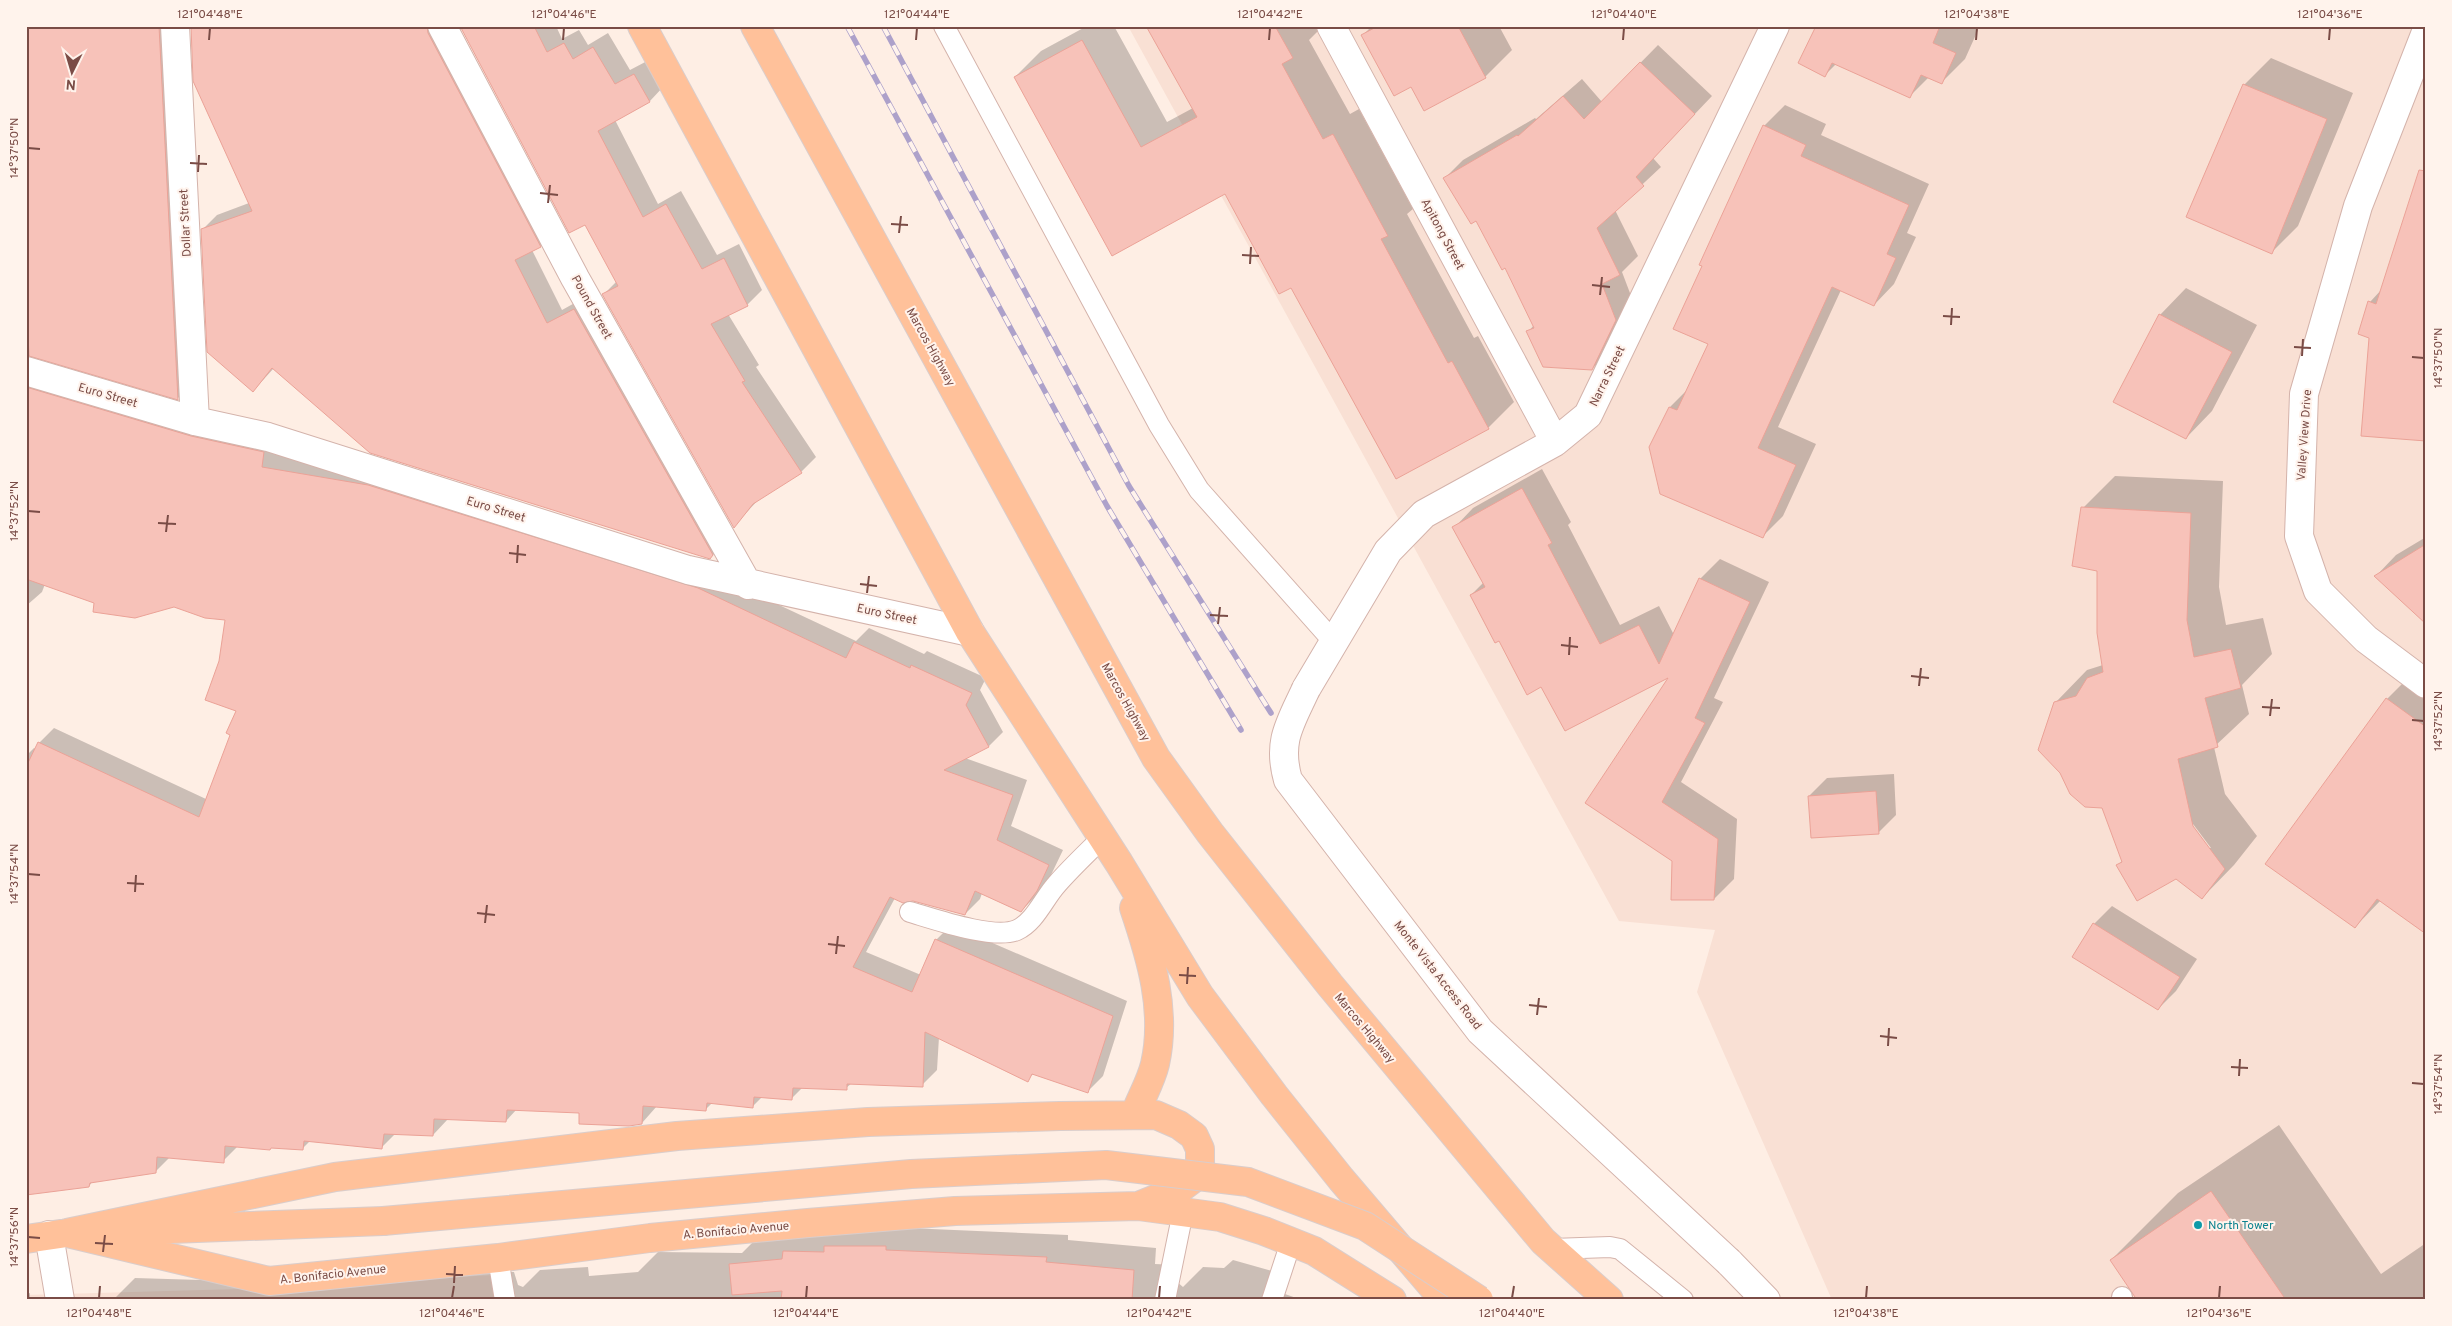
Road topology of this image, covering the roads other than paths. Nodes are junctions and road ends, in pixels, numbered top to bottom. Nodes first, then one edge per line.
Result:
1 (175, 26) edge
2 (442, 26) edge
3 (642, 26) edge
4 (755, 26) edge
5 (944, 26) edge
6 (1332, 26) edge
7 (1775, 26) edge
8 (2426, 32) edge
9 (26, 371) edge
10 (195, 421) junction
11 (1555, 442) junction
12 (748, 585) junction
13 (970, 632) junction
14 (1334, 642) junction
15 (2426, 684) edge
16 (1306, 689) joint
17 (1102, 838) junction
18 (1119, 863) junction
19 (910, 912) dead end
20 (1135, 1114) junction
21 (1138, 1206) junction
22 (1183, 1212) junction
23 (47, 1236) edge
24 (1292, 1242) junction
25 (1552, 1249) junction
26 (498, 1258) junction
27 (60, 1300) edge
28 (505, 1300) edge
29 (1165, 1300) edge
30 (1272, 1300) edge
31 (1392, 1300) edge
32 (1444, 1300) edge
33 (1479, 1300) edge
34 (1609, 1300) edge
35 (1683, 1300) edge
36 (1766, 1300) edge

1 - 10 street, Dollar Street
2 - 12 street, Pound Street
3 - 13 main road
4 - 25 main road, Marcos Highway
5 - 14 lane
6 - 11 street, Apitong Street
7 - 11 street, Narra Street
8 - 15 street, Valley View Drive
9 - 10 street, Euro Street
10 - 12 street, Euro Street
11 - 14 street, Narra Street
12 - 13 street, Euro Street
13 - 17 main road
14 - 16 street, Narra Street
16 - 36 street, Monte Vista Access Road, bridge
17 - 18 main road
17 - 19 lane
18 - 20 main road
18 - 32 main road
20 - 21 main road
20 - 23 main road
21 - 22 main road, A. Bonifacio Avenue
21 - 26 main road, A. Bonifacio Avenue
22 - 24 main road, A. Bonifacio Avenue
22 - 29 lane
23 - 26 main road, A. Bonifacio Avenue
23 - 27 street
23 - 33 main road, bridge
24 - 30 lane
24 - 31 main road, A. Bonifacio Avenue
25 - 34 main road, Marcos Highway
25 - 35 lane
26 - 28 lane

